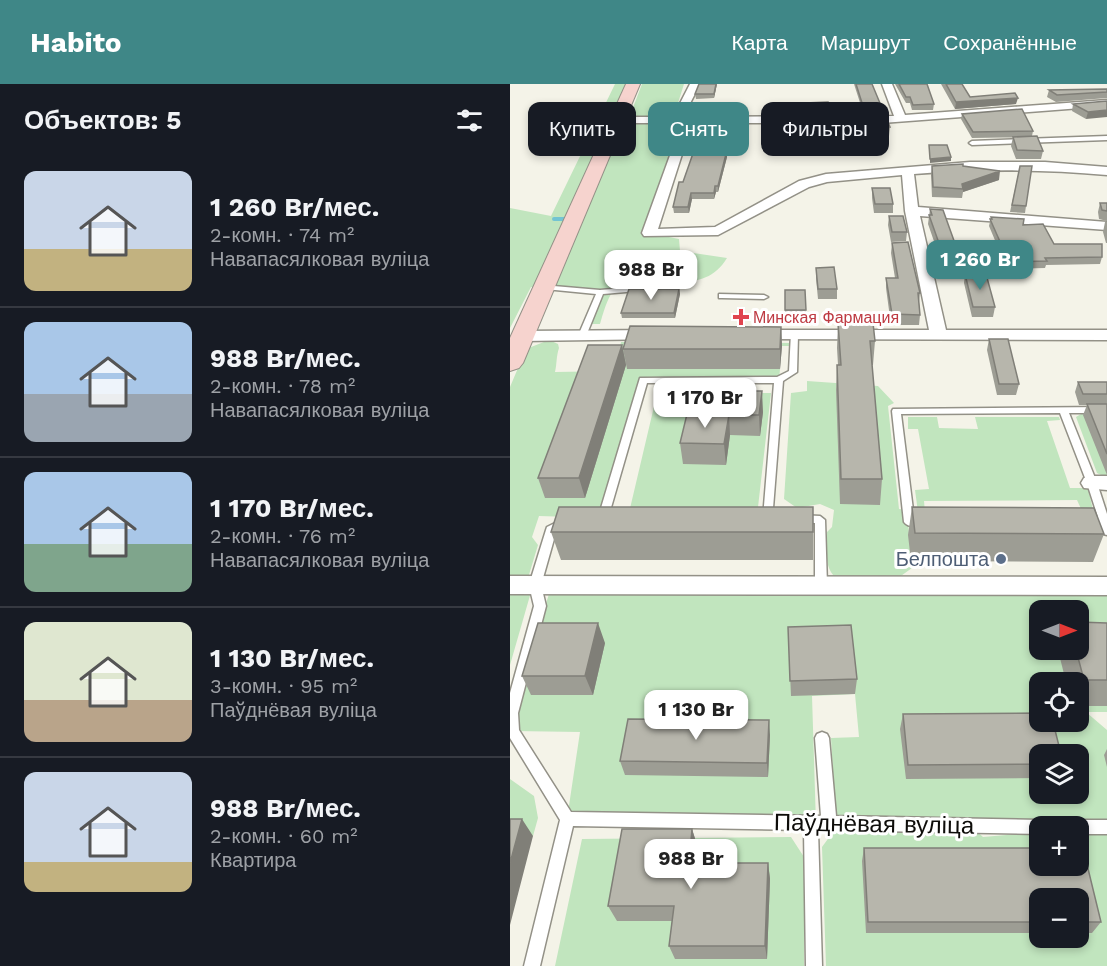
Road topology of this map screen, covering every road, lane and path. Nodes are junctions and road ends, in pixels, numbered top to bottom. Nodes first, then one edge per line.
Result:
1 (633, 84) edge
2 (695, 84) edge
3 (887, 84) edge
4 (625, 102) edge
5 (685, 102) edge
6 (1107, 103) edge
7 (749, 120) edge
8 (901, 120) junction
9 (1107, 138) edge
10 (972, 143) dead end
11 (601, 156) edge
12 (676, 156) edge
13 (1107, 171) edge
14 (908, 172) junction
15 (912, 211) junction
16 (1107, 226) edge
17 (545, 287) junction
18 (661, 287) edge
19 (600, 292) junction
20 (722, 296) dead end
21 (764, 297) dead end
22 (672, 335) edge
23 (739, 335) edge
24 (794, 335) junction
25 (939, 335) junction
26 (1107, 335) edge
27 (582, 336) junction
28 (515, 348) edge
29 (779, 380) junction
30 (1064, 410) junction
31 (1107, 410) edge
32 (1099, 483) edge
33 (931, 521) edge
34 (1073, 521) edge
35 (1105, 526) edge
36 (510, 585) edge
37 (535, 585) junction
38 (820, 586) junction
39 (1107, 586) edge
40 (822, 738) dead end
41 (567, 819) junction
42 (811, 824) junction
43 (830, 824) junction
44 (1029, 827) edge
45 (1089, 827) edge
46 (1107, 827) edge
47 (532, 966) edge
48 (814, 966) edge

1 - 4 main road
2 - 5 street
3 - 8 street
6 - 8 street
7 - 8 street
9 - 10 lane
11 - 17 main road
12 - 14 street
13 - 14 street
14 - 15 street
15 - 16 street
15 - 25 street
17 - 19 lane
17 - 28 main road
18 - 19 lane
19 - 27 lane
20 - 21 lane
22 - 27 street
23 - 24 street
24 - 25 street
24 - 29 lane
25 - 26 street
27 - 28 street
29 - 37 lane
29 - 38 lane
30 - 31 lane
30 - 32 lane
30 - 33 lane
32 - 35 lane
34 - 35 lane
36 - 37 street
37 - 38 street
37 - 41 lane
38 - 39 street
40 - 43 lane
41 - 42 lane, Паўднёвая вуліца
41 - 47 lane
42 - 43 lane, Паўднёвая вуліца
42 - 48 lane
43 - 44 lane, Паўднёвая вуліца
45 - 46 lane

